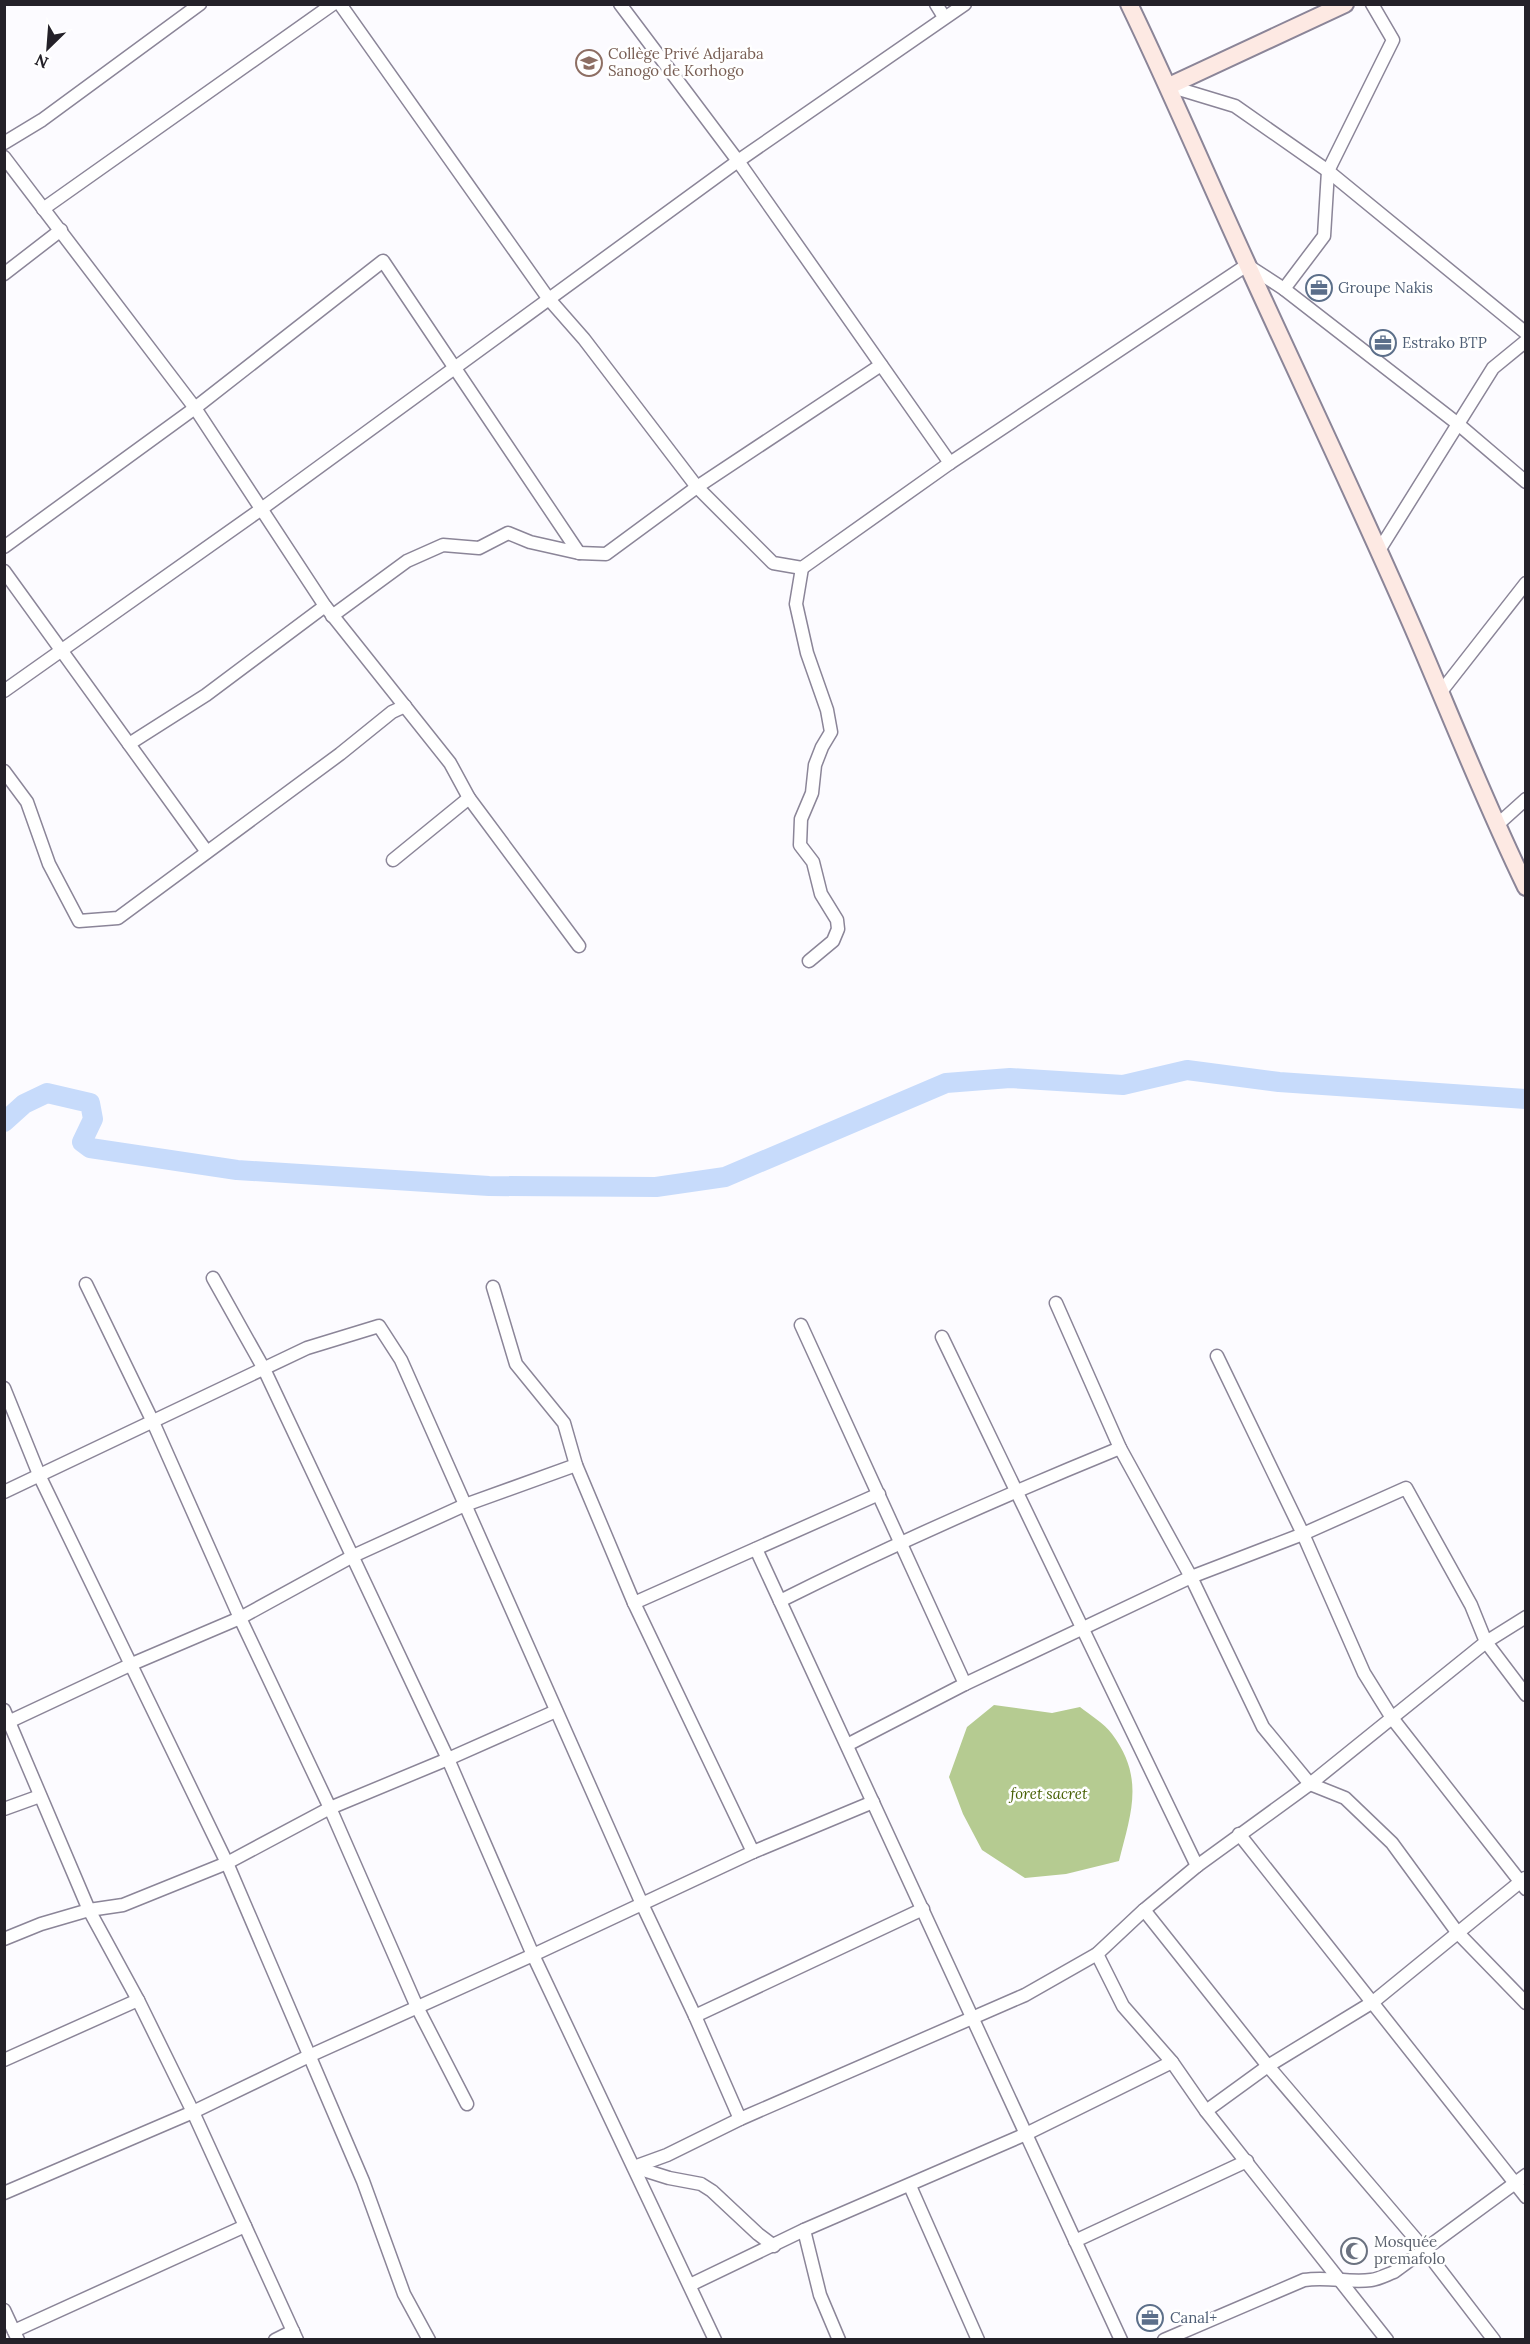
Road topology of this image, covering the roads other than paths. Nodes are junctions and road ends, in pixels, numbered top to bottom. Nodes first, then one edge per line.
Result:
1 (200, 4) edge
2 (333, 4) edge
3 (340, 4) edge
4 (620, 4) edge
5 (936, 4) edge
6 (964, 4) edge
7 (1130, 4) edge
8 (1345, 4) edge
9 (1372, 4) edge
10 (944, 17) junction
11 (1169, 86) junction
12 (4, 142) edge
13 (4, 157) edge
14 (738, 161) junction
15 (1328, 171) junction
16 (43, 209) junction
17 (60, 230) junction
18 (1247, 265) junction
19 (4, 274) edge
20 (1284, 289) junction
21 (548, 298) junction
22 (1526, 333) edge
23 (1526, 341) edge
24 (881, 365) junction
25 (456, 368) junction
26 (195, 408) junction
27 (1458, 424) junction
28 (950, 463) junction
29 (1526, 482) edge
30 (697, 487) junction
31 (260, 510) junction
32 (4, 548) edge
33 (1378, 552) junction
34 (579, 553) junction
35 (802, 568) junction
36 (4, 571) edge
37 (1526, 583) edge
38 (329, 611) junction
39 (60, 651) junction
40 (4, 691) edge
41 (1440, 693) junction
42 (405, 706) junction
43 (129, 744) junction
44 (4, 771) edge
45 (469, 798) junction
46 (1526, 799) edge
47 (1496, 826) junction
48 (207, 852) junction
49 (393, 860) dead end
50 (1526, 887) edge
51 (579, 946) dead end
52 (809, 961) dead end
53 (213, 1278) dead end
54 (86, 1284) dead end
55 (492, 1287) dead end
56 (1056, 1303) dead end
57 (801, 1324) dead end
58 (942, 1337) dead end
59 (1217, 1356) dead end
60 (264, 1369) junction
61 (4, 1388) edge
62 (153, 1422) junction
63 (1120, 1448) junction
64 (576, 1465) junction
65 (40, 1476) junction
66 (1016, 1490) junction
67 (4, 1492) edge
68 (879, 1494) junction
69 (465, 1505) junction
70 (1303, 1534) junction
71 (900, 1541) junction
72 (756, 1549) junction
73 (353, 1556) junction
74 (1191, 1577) junction
75 (780, 1600) junction
76 (634, 1603) junction
77 (1526, 1617) edge
78 (240, 1618) junction
79 (1082, 1629) junction
80 (1486, 1642) junction
81 (132, 1664) junction
82 (965, 1684) junction
83 (1526, 1695) edge
84 (556, 1711) junction
85 (1392, 1718) junction
86 (6, 1719) edge
87 (847, 1745) junction
88 (448, 1759) junction
89 (1310, 1784) junction
90 (40, 1796) junction
91 (873, 1802) junction
92 (330, 1808) junction
93 (4, 1809) edge
94 (1239, 1834) junction
95 (753, 1852) junction
96 (227, 1863) junction
97 (1197, 1866) junction
98 (1524, 1883) edge
99 (642, 1904) junction
100 (89, 1910) junction
101 (923, 1910) junction
102 (1144, 1910) junction
103 (1457, 1932) junction
104 (4, 1939) edge
105 (1097, 1954) junction
106 (533, 1955) junction
107 (138, 2000) junction
108 (1373, 2002) junction
109 (1526, 2003) edge
110 (417, 2007) junction
111 (695, 2016) junction
112 (972, 2017) junction
113 (309, 2056) junction
114 (4, 2060) edge
115 (1172, 2062) junction
116 (1268, 2066) junction
117 (466, 2104) dead end
118 (1206, 2111) junction
119 (194, 2112) junction
120 (740, 2119) junction
121 (1026, 2134) junction
122 (1246, 2161) junction
123 (634, 2167) junction
124 (1526, 2175) edge
125 (1515, 2183) junction
126 (909, 2186) junction
127 (4, 2193) edge
128 (1526, 2197) edge
129 (245, 2226) junction
130 (804, 2230) junction
131 (1075, 2241) junction
132 (774, 2246) junction
133 (1425, 2250) junction
134 (1339, 2278) junction
135 (690, 2285) junction
136 (4, 2310) edge
137 (16, 2335) edge
138 (295, 2335) edge
139 (275, 2340) edge
140 (429, 2340) edge
141 (716, 2340) edge
142 (839, 2340) edge
143 (978, 2340) edge
144 (1121, 2340) edge
145 (1164, 2340) edge
146 (1387, 2340) edge
147 (1494, 2340) edge

1 - 12 street
2 - 16 street
3 - 21 street
4 - 14 street
5 - 10 street
6 - 10 street
7 - 11 main road
8 - 11 main road
9 - 15 street
10 - 14 street
11 - 15 street
11 - 18 main road
13 - 16 street
14 - 21 street
14 - 24 street
15 - 20 street
15 - 22 street
16 - 17 street
17 - 19 street
17 - 26 street
18 - 20 street
18 - 28 street
18 - 33 main road
20 - 27 street
21 - 25 street
21 - 30 street
23 - 27 street
24 - 28 street
24 - 30 street
25 - 26 street
25 - 31 street
25 - 34 street
26 - 31 street
26 - 32 street
27 - 29 street
27 - 33 street
28 - 35 street
30 - 34 street
30 - 35 street
31 - 38 street
31 - 39 street
33 - 41 main road
34 - 38 street
35 - 52 street
36 - 39 street
37 - 41 street
38 - 42 street
38 - 43 street
39 - 40 street
39 - 43 street
41 - 47 main road
42 - 45 street
42 - 48 street
43 - 48 street
44 - 48 street
45 - 49 street
45 - 51 street
46 - 47 street
47 - 50 main road
53 - 60 street
54 - 62 street
55 - 64 street
56 - 63 street
57 - 68 street
58 - 66 street
59 - 70 street
60 - 62 street
60 - 69 street
60 - 73 street
61 - 65 street
62 - 65 street
62 - 78 street
63 - 66 street
63 - 74 street
64 - 69 street
64 - 76 street
65 - 67 street
65 - 81 street
66 - 71 street
66 - 79 street
68 - 71 street
68 - 72 street
69 - 73 street
69 - 84 street
70 - 74 street
70 - 80 street
70 - 85 street
71 - 75 street
71 - 82 street
72 - 75 street
72 - 76 street
73 - 78 street
73 - 88 street
74 - 79 street
74 - 89 street
75 - 87 street
76 - 95 street
77 - 80 street
78 - 81 street
78 - 92 street
79 - 82 street
79 - 97 street
80 - 83 street
80 - 85 street
81 - 86 street
81 - 96 street
82 - 87 street
84 - 88 street
84 - 99 street
85 - 89 street
85 - 98 street
86 - 90 street
87 - 91 street
88 - 92 street
88 - 106 street
89 - 94 street
89 - 103 street
90 - 93 street
90 - 100 street
91 - 95 street
91 - 101 street
92 - 96 street
92 - 110 street
94 - 97 street
94 - 108 street
95 - 99 street
96 - 100 street
96 - 113 street
97 - 102 street
98 - 103 street
99 - 106 street
99 - 111 street
100 - 104 street
100 - 107 street
101 - 111 street
101 - 112 street
102 - 105 street
102 - 116 street
103 - 108 street
103 - 109 street
105 - 112 street
105 - 115 street
106 - 110 street
106 - 123 street
107 - 114 street
107 - 119 street
108 - 116 street
108 - 125 street
110 - 113 street
110 - 117 street
111 - 120 street
112 - 120 street
112 - 121 street
113 - 119 street
113 - 140 street
115 - 118 street
115 - 121 street
116 - 118 street
116 - 133 street
118 - 122 street
119 - 127 street
119 - 129 street
120 - 123 street
121 - 126 street
121 - 131 street
122 - 131 street
122 - 134 street
123 - 132 street
123 - 135 street
124 - 125 street
125 - 128 street
125 - 133 street
126 - 130 street
126 - 143 street
129 - 137 street
129 - 138 street
130 - 132 street
130 - 142 street
131 - 144 street
132 - 135 street
133 - 134 street
133 - 147 street
134 - 145 street
134 - 146 street
135 - 141 street
136 - 137 street
138 - 139 street

